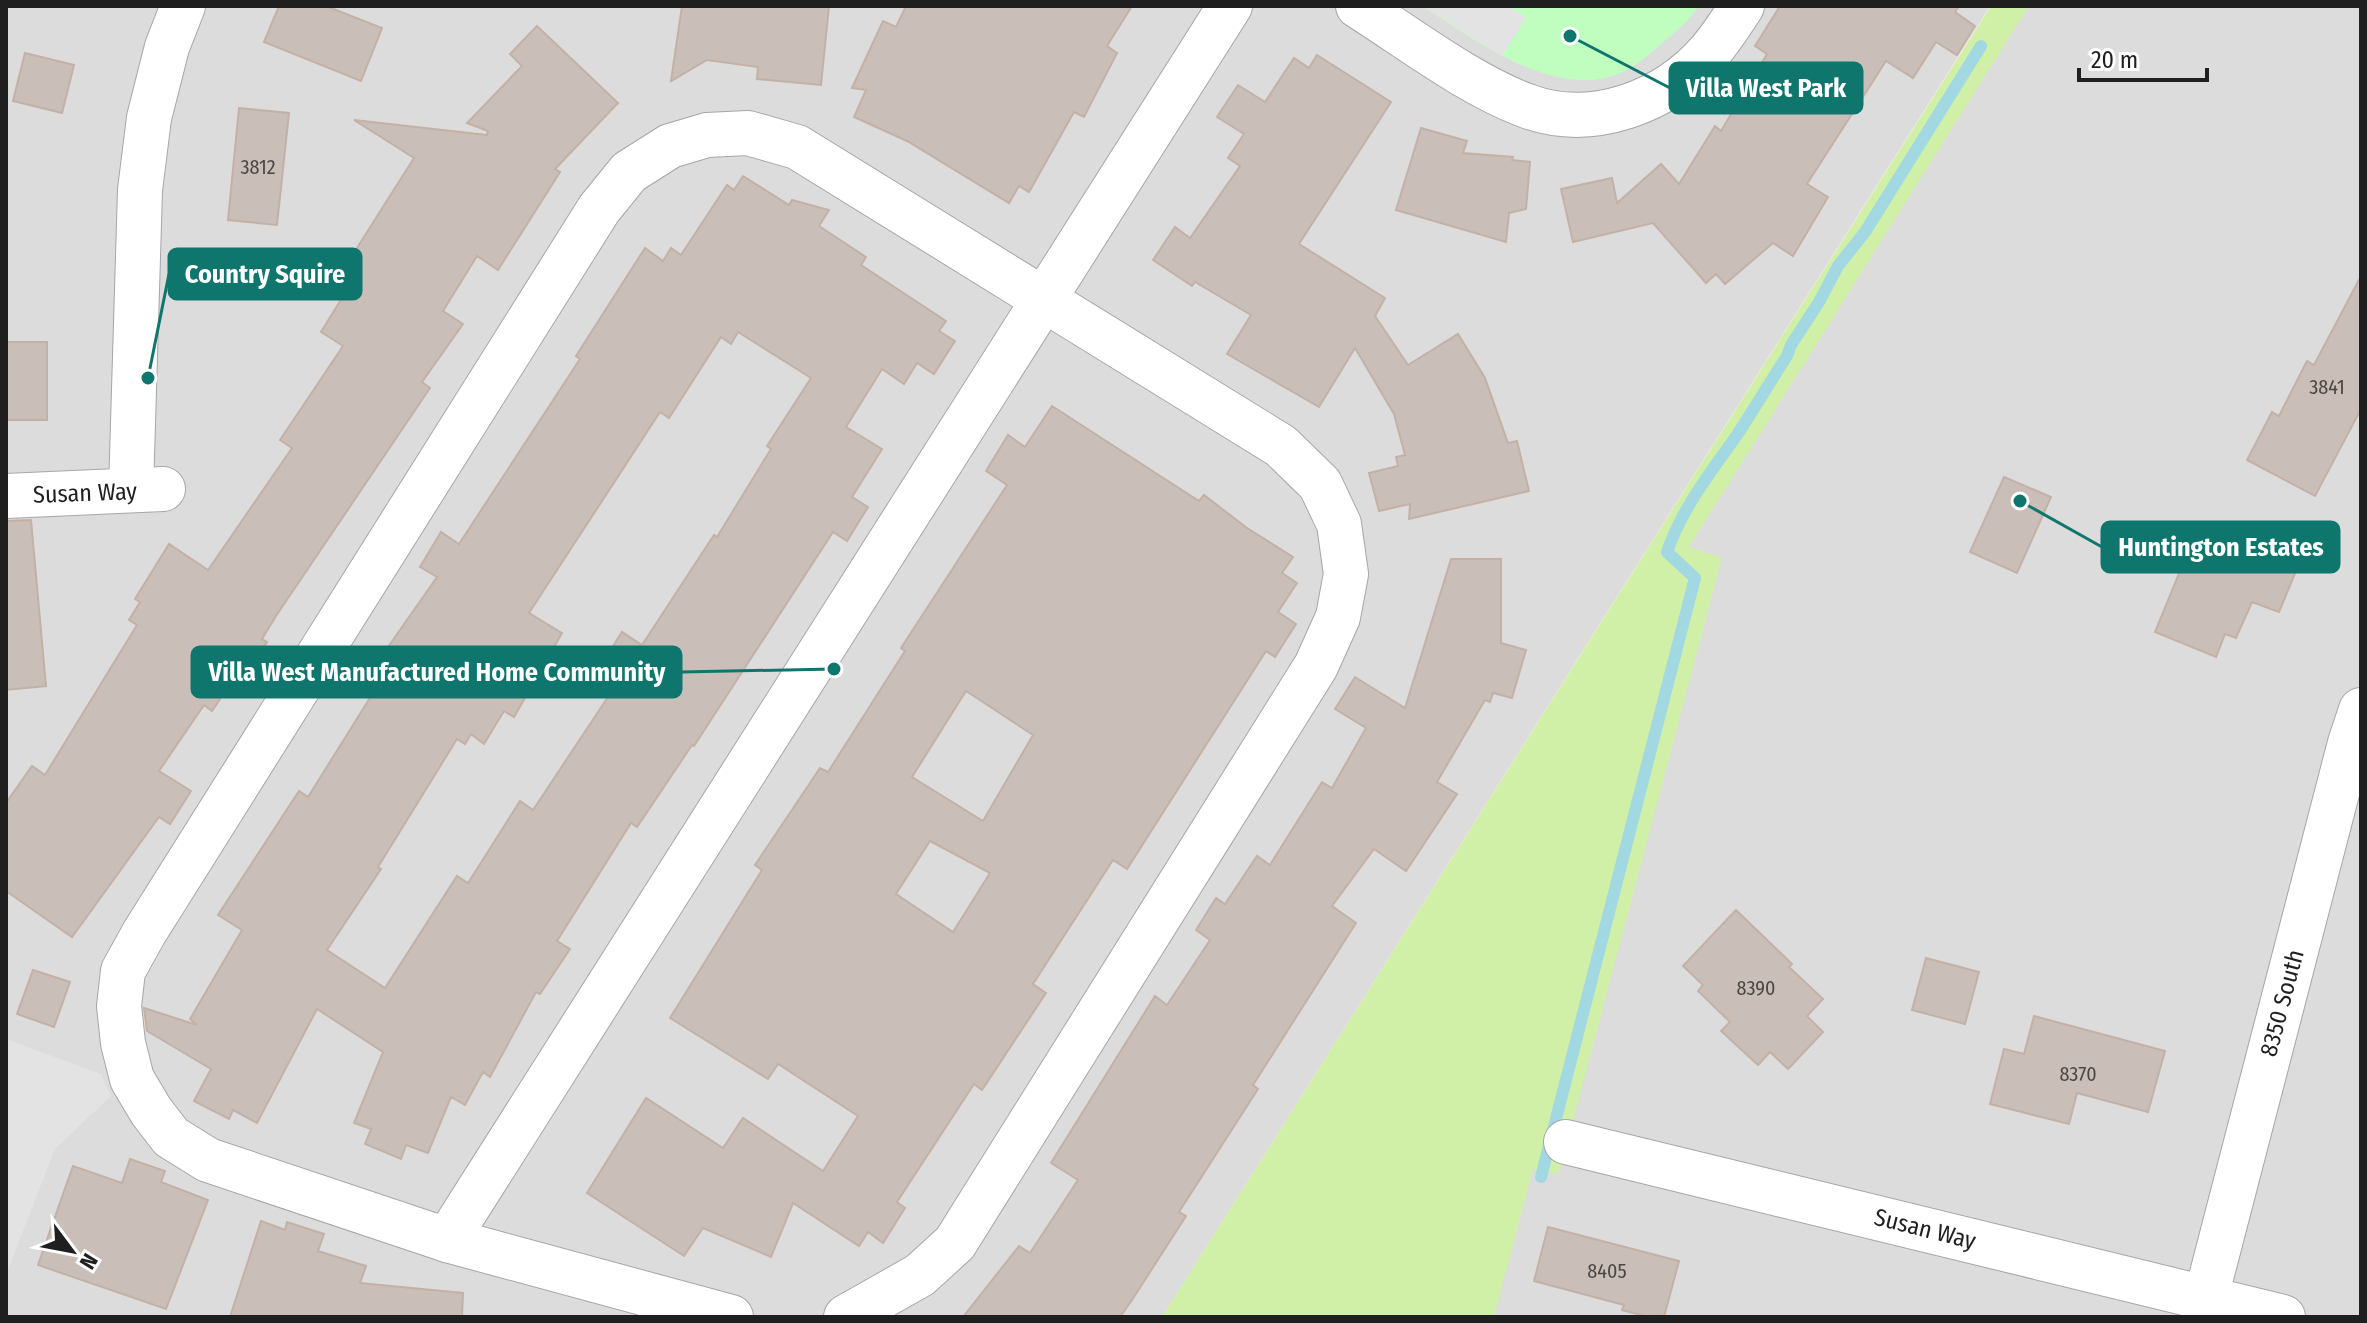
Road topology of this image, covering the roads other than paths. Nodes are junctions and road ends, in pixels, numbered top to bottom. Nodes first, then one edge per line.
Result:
1 (183, 6) edge
2 (1230, 6) edge
3 (1358, 6) edge
4 (1742, 6) edge
5 (1045, 300) junction
6 (6, 496) edge
7 (2361, 710) edge
8 (1566, 1142) dead end
9 (447, 1240) junction
10 (2206, 1297) junction
11 (731, 1317) edge
12 (846, 1317) edge
13 (2283, 1317) edge

1 - 6 street, Susan Way
2 - 5 street
3 - 4 street
5 - 9 street
5 - 9 street
5 - 12 street
7 - 10 street, 8350 South
8 - 10 street, Susan Way
9 - 11 street
10 - 13 street, Susan Way

